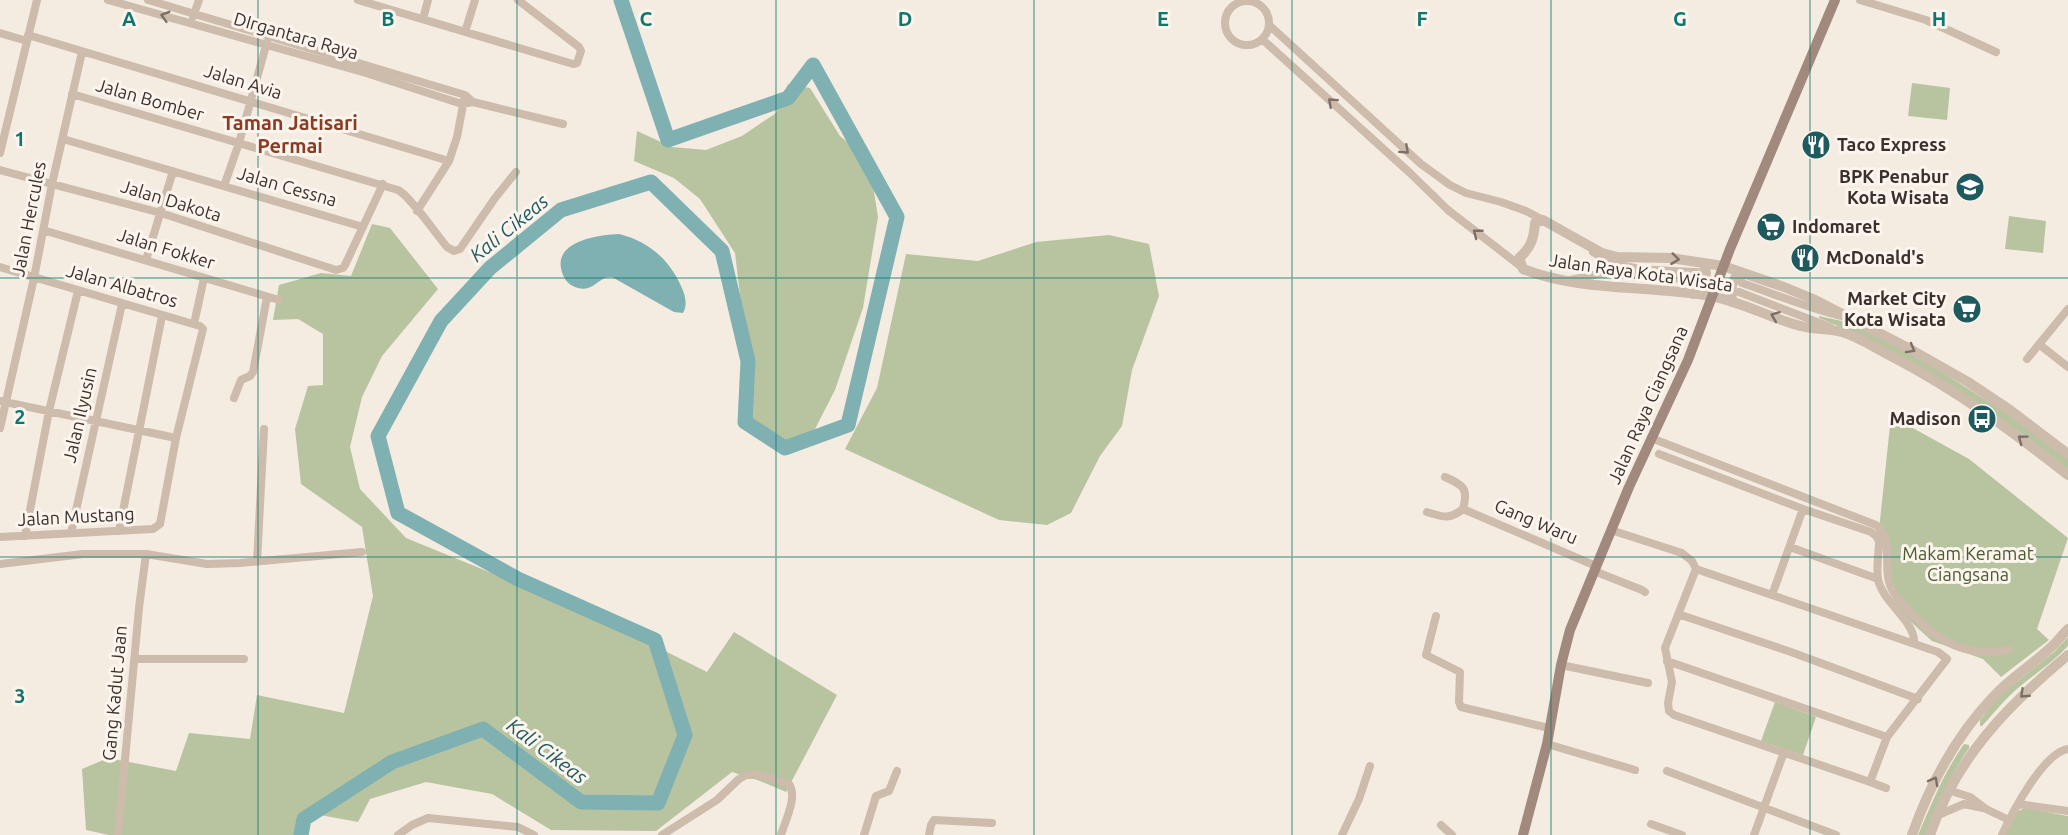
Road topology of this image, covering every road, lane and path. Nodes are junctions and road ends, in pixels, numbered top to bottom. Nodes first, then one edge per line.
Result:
1 (38, 0) edge
2 (108, 0) edge
3 (148, 0) edge
4 (199, 0) edge
5 (358, 0) edge
6 (428, 0) edge
7 (475, 0) edge
8 (518, 0) edge
9 (1835, 0) edge
10 (1860, 0) edge
11 (138, 4) edge
12 (195, 14) junction
13 (423, 19) junction
14 (191, 23) junction
15 (1269, 25) junction
16 (465, 32) junction
17 (0, 33) edge
18 (268, 36) junction
19 (27, 38) junction
20 (1262, 39) junction
21 (266, 46) junction
22 (82, 52) junction
23 (1996, 52) dead end
24 (367, 70) junction
25 (72, 94) junction
26 (465, 95) junction
27 (251, 101) junction
28 (473, 102) junction
29 (462, 104) junction
30 (563, 124) dead end
31 (63, 139) junction
32 (239, 143) junction
33 (0, 153) edge
34 (449, 161) junction
35 (0, 170) edge
36 (173, 171) junction
37 (516, 172) dead end
38 (52, 184) junction
39 (383, 184) junction
40 (224, 186) junction
41 (417, 211) junction
42 (161, 213) junction
43 (1539, 221) junction
44 (363, 227) junction
45 (44, 230) junction
46 (146, 260) junction
47 (1521, 263) junction
48 (1723, 266) junction
49 (0, 267) edge
50 (1698, 272) junction
51 (34, 278) junction
52 (204, 278) junction
53 (1566, 281) junction
54 (1742, 283) junction
55 (78, 291) junction
56 (1693, 294) junction
57 (267, 297) junction
58 (1712, 297) junction
59 (279, 300) dead end
60 (1732, 302) junction
61 (122, 304) junction
62 (2068, 309) edge
63 (162, 315) junction
64 (197, 325) junction
65 (1842, 332) junction
66 (2040, 345) junction
67 (2027, 359) dead end
68 (2068, 367) edge
69 (234, 398) dead end
70 (3, 401) edge
71 (49, 411) junction
72 (96, 421) junction
73 (0, 428) edge
74 (264, 429) dead end
75 (139, 430) junction
76 (177, 438) junction
77 (1651, 438) junction
78 (1659, 454) dead end
79 (2068, 454) edge
80 (2068, 475) edge
81 (1445, 477) dead end
82 (1463, 509) junction
83 (1803, 509) junction
84 (1427, 512) dead end
85 (119, 531) junction
86 (1617, 532) dead end
87 (71, 534) junction
88 (26, 536) junction
89 (0, 537) edge
90 (1790, 546) junction
91 (362, 552) dead end
92 (146, 554) junction
93 (257, 562) junction
94 (0, 564) edge
95 (1595, 568) junction
96 (1696, 569) junction
97 (1878, 579) junction
98 (1645, 592) dead end
99 (1772, 595) junction
100 (1678, 614) junction
101 (1436, 616) dead end
102 (2068, 629) edge
103 (1914, 643) junction
104 (2009, 650) dead end
105 (2068, 655) edge
106 (135, 659) junction
107 (244, 659) dead end
108 (1667, 661) junction
109 (1561, 665) junction
110 (1648, 683) dead end
111 (1918, 699) junction
112 (1970, 725) junction
113 (1549, 728) junction
114 (1984, 736) junction
115 (1887, 737) junction
116 (1547, 744) junction
117 (2068, 749) edge
118 (1784, 752) junction
119 (1370, 766) dead end
120 (1635, 770) dead end
121 (897, 771) dead end
122 (1667, 771) dead end
123 (1870, 782) junction
124 (1886, 788) dead end
125 (1948, 790) junction
126 (2018, 804) junction
127 (1764, 807) junction
128 (1986, 809) junction
129 (2068, 811) edge
130 (1936, 816) junction
131 (2009, 820) junction
132 (992, 823) dead end
133 (1651, 824) dead end
134 (1441, 825) dead end
135 (118, 835) edge
136 (398, 835) edge
137 (534, 835) edge
138 (662, 835) edge
139 (781, 835) edge
140 (864, 835) edge
141 (929, 835) edge
142 (1342, 835) edge
143 (1452, 835) edge
144 (1524, 835) edge
145 (1682, 835) edge
146 (1754, 835) edge
147 (1836, 835) edge
148 (1911, 835) edge
149 (1930, 835) edge
150 (2002, 835) edge

1 - 19 street
2 - 11 street, DIrgantara Raya
3 - 12 street, DIrgantara Raya
4 - 12 street
5 - 13 street
6 - 13 street
7 - 16 street
8 - 16 street
9 - 48 main road, Jalan Raya Ciangsana
10 - 23 street
14 -> 11 street, DIrgantara Raya
12 - 14 street
12 - 18 street, DIrgantara Raya
13 - 16 street
14 - 21 street, DIrgantara Raya
15 - 20 street
15 - 20 street
15 -> 43 street
17 - 19 street, Jalan Avia
18 - 21 street
18 - 24 street, DIrgantara Raya
19 - 22 street, Jalan Avia
19 - 33 street
47 -> 20 street
21 - 24 street, DIrgantara Raya
21 - 27 street
22 - 25 street, Jalan Hercules
22 - 27 street, Jalan Avia
24 - 26 street, DIrgantara Raya
24 - 29 street, DIrgantara Raya
25 - 31 street, Jalan Hercules
25 - 32 street, Jalan Bomber
26 - 28 street, DIrgantara Raya
26 - 29 street
27 - 32 street
27 - 34 street, Jalan Avia
28 - 29 street, DIrgantara Raya
28 - 30 street, DIrgantara Raya
29 - 34 street
31 - 36 street, Jalan Cessna
31 - 38 street, Jalan Hercules
32 - 39 street, Jalan Bomber
32 - 40 street
34 - 41 street
35 - 38 street, Jalan Dakota
36 - 40 street, Jalan Cessna
36 - 42 street
37 - 41 street, Jalan Bomber
38 - 42 street, Jalan Dakota
38 - 45 street, Jalan Hercules
39 - 41 street, Jalan Bomber
39 - 44 street
40 - 44 street, Jalan Cessna
42 - 44 street, Jalan Dakota
42 - 46 street
43 - 47 street
43 -> 50 street, Jalan Raya Kota Wisata
45 - 46 street, Jalan Fokker
45 - 51 street, Jalan Hercules
46 - 52 street, Jalan Fokker
47 - 53 street, Jalan Raya Kota Wisata
48 - 50 street, Jalan Raya Kota Wisata
48 - 54 street, Jalan Raya Kota Wisata
48 - 58 main road, Jalan Raya Ciangsana
49 - 51 street, Jalan Albatros
50 - 53 street
50 - 56 street
51 - 55 street, Jalan Albatros
51 - 70 street, Jalan Hercules
52 - 57 street, Jalan Fokker
52 - 64 street
53 - 56 street, Jalan Raya Kota Wisata
54 - 60 street
54 - 65 street
54 -> 79 street, Jalan Raya Kota Wisata
55 - 61 street, Jalan Albatros
55 - 71 street
56 - 58 street, Jalan Raya Kota Wisata
57 - 59 street, Jalan Fokker
57 - 69 street
58 - 60 street, Jalan Raya Kota Wisata
58 - 77 main road, Jalan Raya Ciangsana
65 -> 60 street, Jalan Raya Kota Wisata
61 - 63 street, Jalan Albatros
61 - 72 street, Jalan Ilyusin
62 - 66 street
63 - 64 street, Jalan Albatros
63 - 75 street
64 - 76 street
80 -> 65 street, Jalan Raya Kota Wisata
66 - 67 street
66 - 68 street
70 - 71 street
70 - 73 street, Jalan Hercules
71 - 72 street
71 - 88 street
72 - 75 street
72 - 87 street, Jalan Ilyusin
74 - 93 street
75 - 76 street
75 - 85 street
76 - 85 street, Jalan Mustang
77 - 95 main road, Jalan Raya Ciangsana
77 - 104 street
78 - 83 street
81 - 82 street
82 - 84 street
82 - 95 street, Gang Waru
83 - 90 street
83 - 97 street
85 - 87 street, Jalan Mustang
86 - 96 street
87 - 88 street, Jalan Mustang
88 - 89 street, Jalan Mustang
90 - 97 street
90 - 99 street
91 - 93 street
92 - 93 street
92 - 94 street
92 - 106 street, Gang Kadut Jaan
95 - 98 street, Gang Waru
95 - 109 main road, Jalan Raya Ciangsana
96 - 99 street
96 - 100 street
97 - 103 street
99 - 103 street
100 - 108 street
100 - 111 street
101 - 113 street
102 - 112 street
103 - 111 street
105 -> 114 street
106 - 107 street
106 - 135 street, Gang Kadut Jaan
108 - 115 street
108 - 118 street
109 - 110 street
109 - 113 main road, Jalan Raya Ciangsana
111 - 115 street
112 - 114 street
148 -> 112 street
113 - 116 main road, Jalan Raya Ciangsana
114 - 125 street
115 - 123 street
116 - 120 street
116 - 144 main road, Jalan Raya Ciangsana
117 - 126 street
118 - 123 street
118 - 127 street
119 - 142 street
121 - 140 street
122 - 127 street
123 - 124 street
125 - 128 street
125 - 130 street
126 - 129 street
126 - 131 street
127 - 146 street
127 - 147 street
128 - 130 street
128 - 131 street
130 - 149 street
131 - 150 street
132 - 141 street
133 - 145 street
134 - 143 street
136 - 137 street
138 - 139 street

